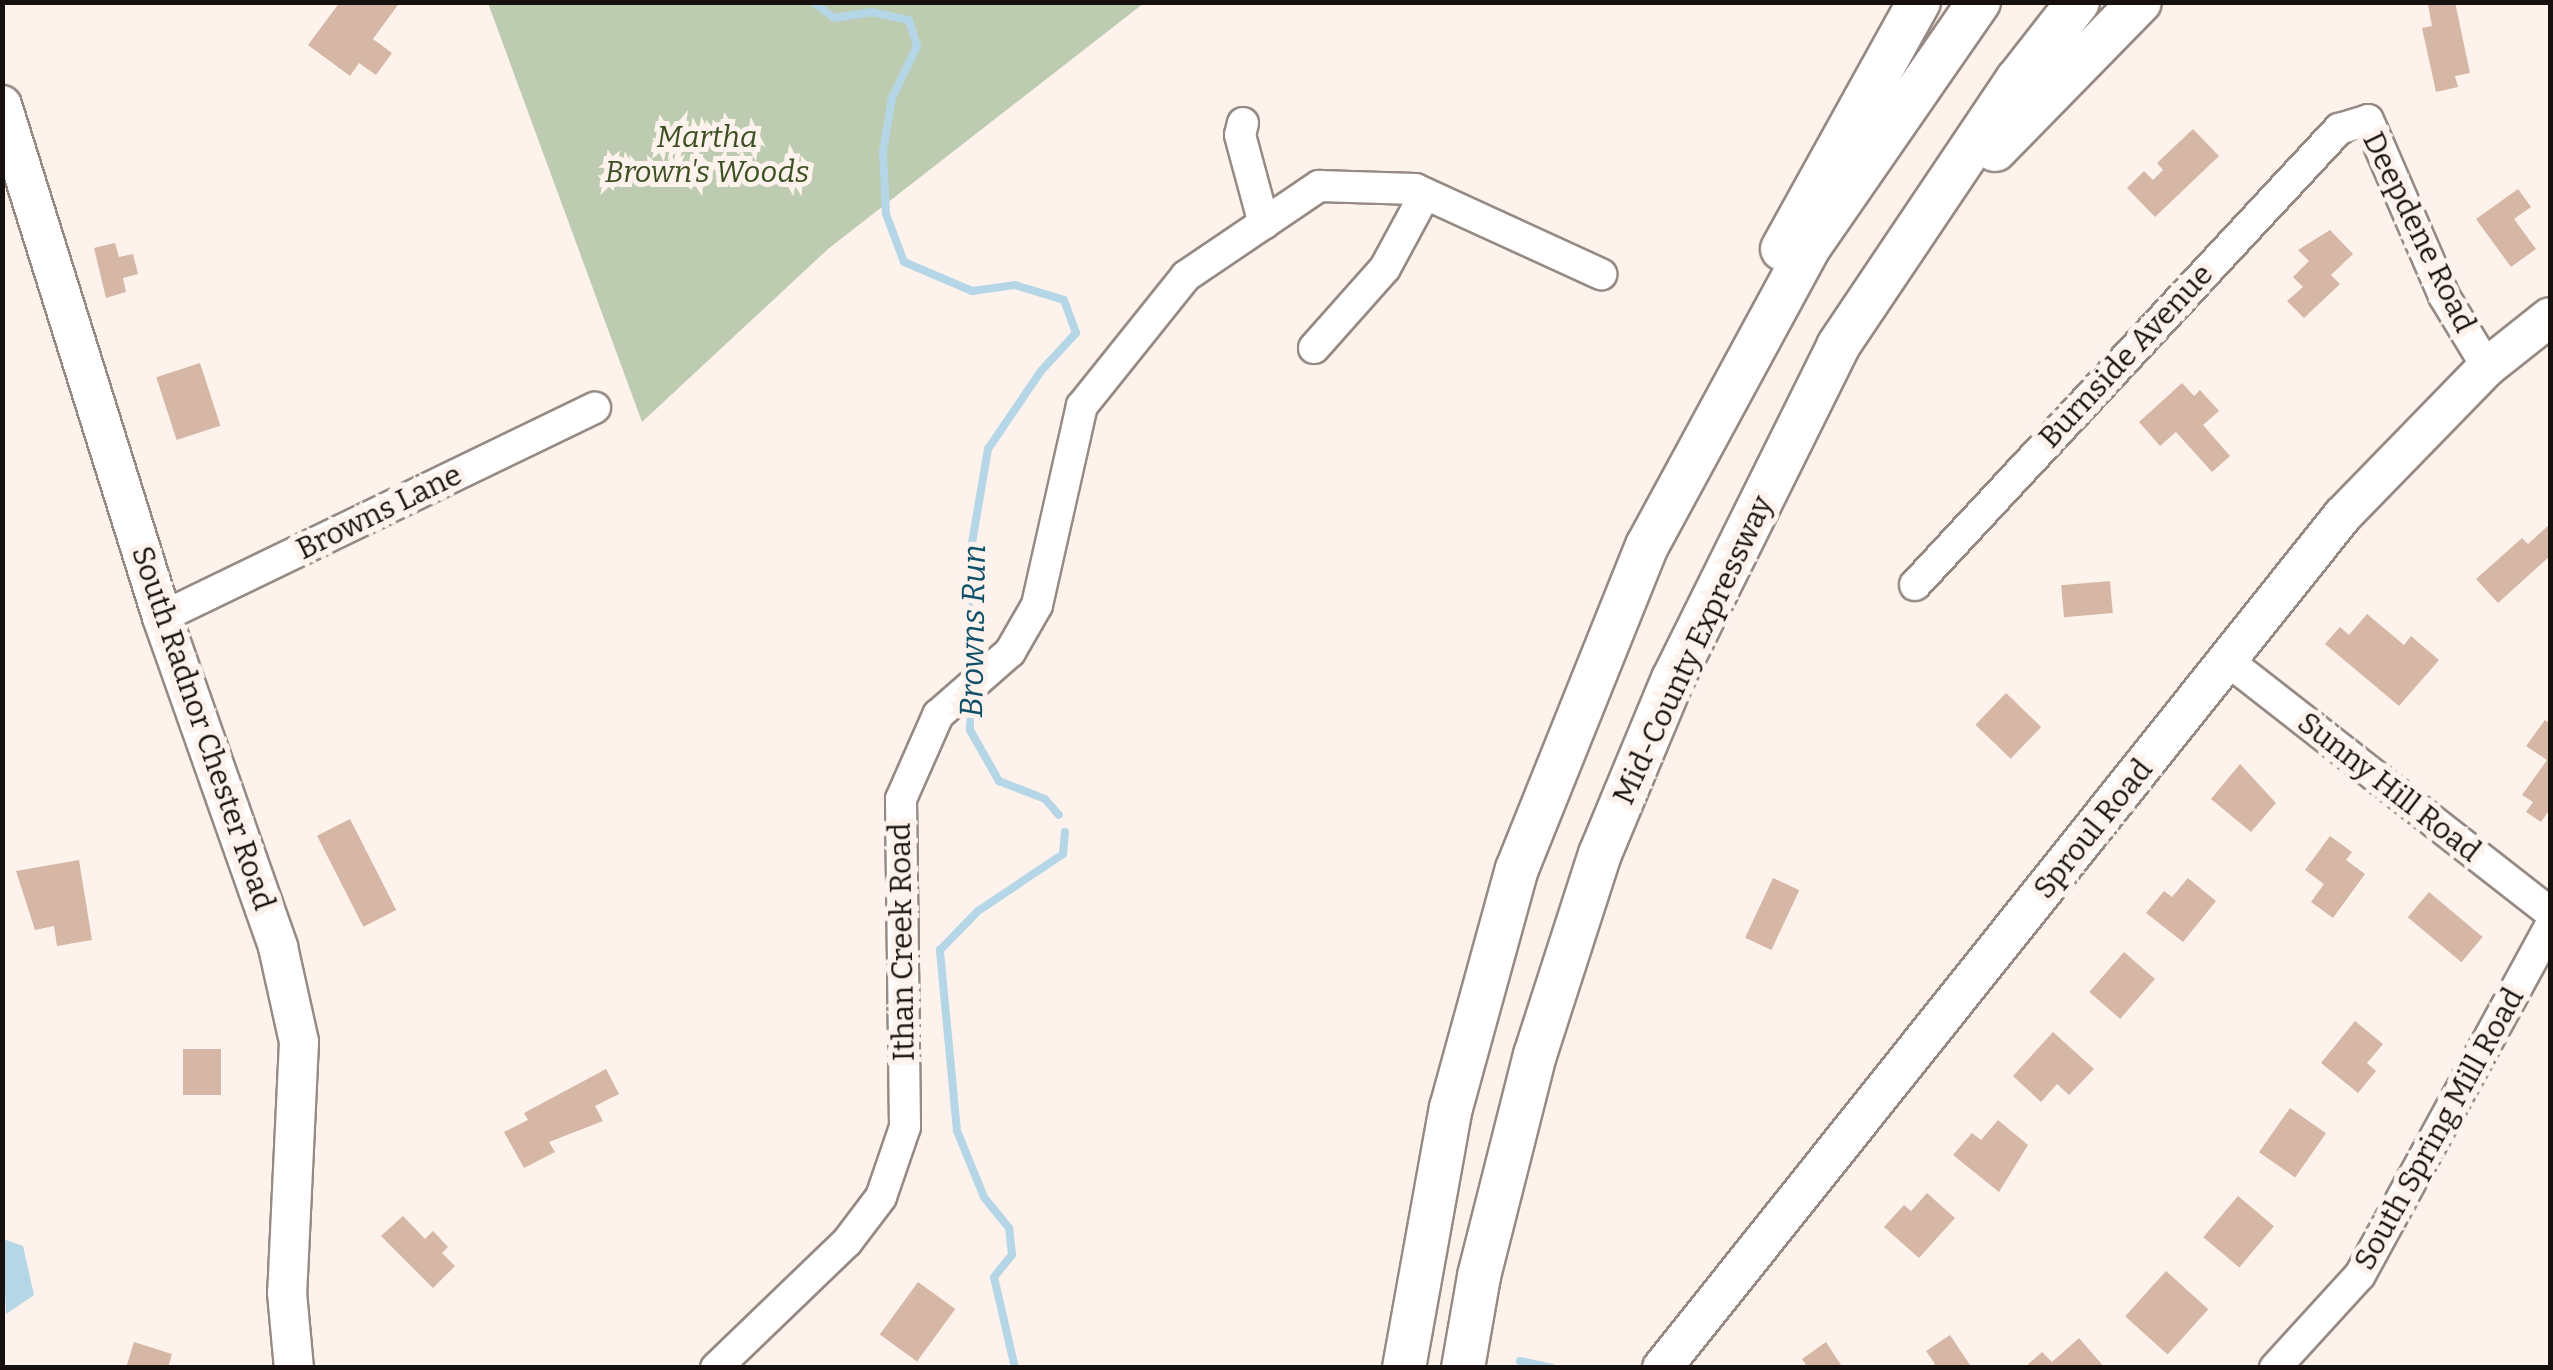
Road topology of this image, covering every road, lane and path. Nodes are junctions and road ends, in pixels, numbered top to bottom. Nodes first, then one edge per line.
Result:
1 (1919, 2) edge
2 (1979, 2) edge
3 (2078, 2) edge
4 (2140, 2) edge
5 (2, 105) edge
6 (1243, 123) dead end
7 (2339, 129) joint
8 (1425, 194) junction
9 (1264, 224) junction
10 (1600, 274) dead end
11 (2550, 317) edge
12 (1838, 346) junction
13 (1314, 348) dead end
14 (2487, 367) junction
15 (595, 408) dead end
16 (1646, 546) junction
17 (1915, 584) dead end
18 (162, 617) junction
19 (2228, 661) junction
20 (2550, 913) edge
21 (2550, 926) edge
22 (1665, 1364) edge
23 (294, 1368) edge
24 (716, 1368) edge
25 (1404, 1368) edge
26 (1464, 1368) edge
27 (2276, 1368) edge

1 - 16 highway
2 - 16 highway
3 - 12 highway, Mid-County Expressway
4 - 12 highway
5 - 18 main road, South Radnor Chester Road
6 - 9 street
7 - 14 street, Deepdene Road
7 - 17 street, Burnside Avenue
8 - 9 street, Ithan Creek Road
8 - 10 street, Ithan Creek Road
8 - 13 street
9 - 24 street, Ithan Creek Road
11 - 14 main road, Sproul Road
12 - 26 highway, Mid-County Expressway
14 - 19 main road, Sproul Road
15 - 18 street, Browns Lane
16 - 25 highway
18 - 23 main road, South Radnor Chester Road
19 - 20 street, Sunny Hill Road
19 - 22 main road, Sproul Road
21 - 27 street, South Spring Mill Road

